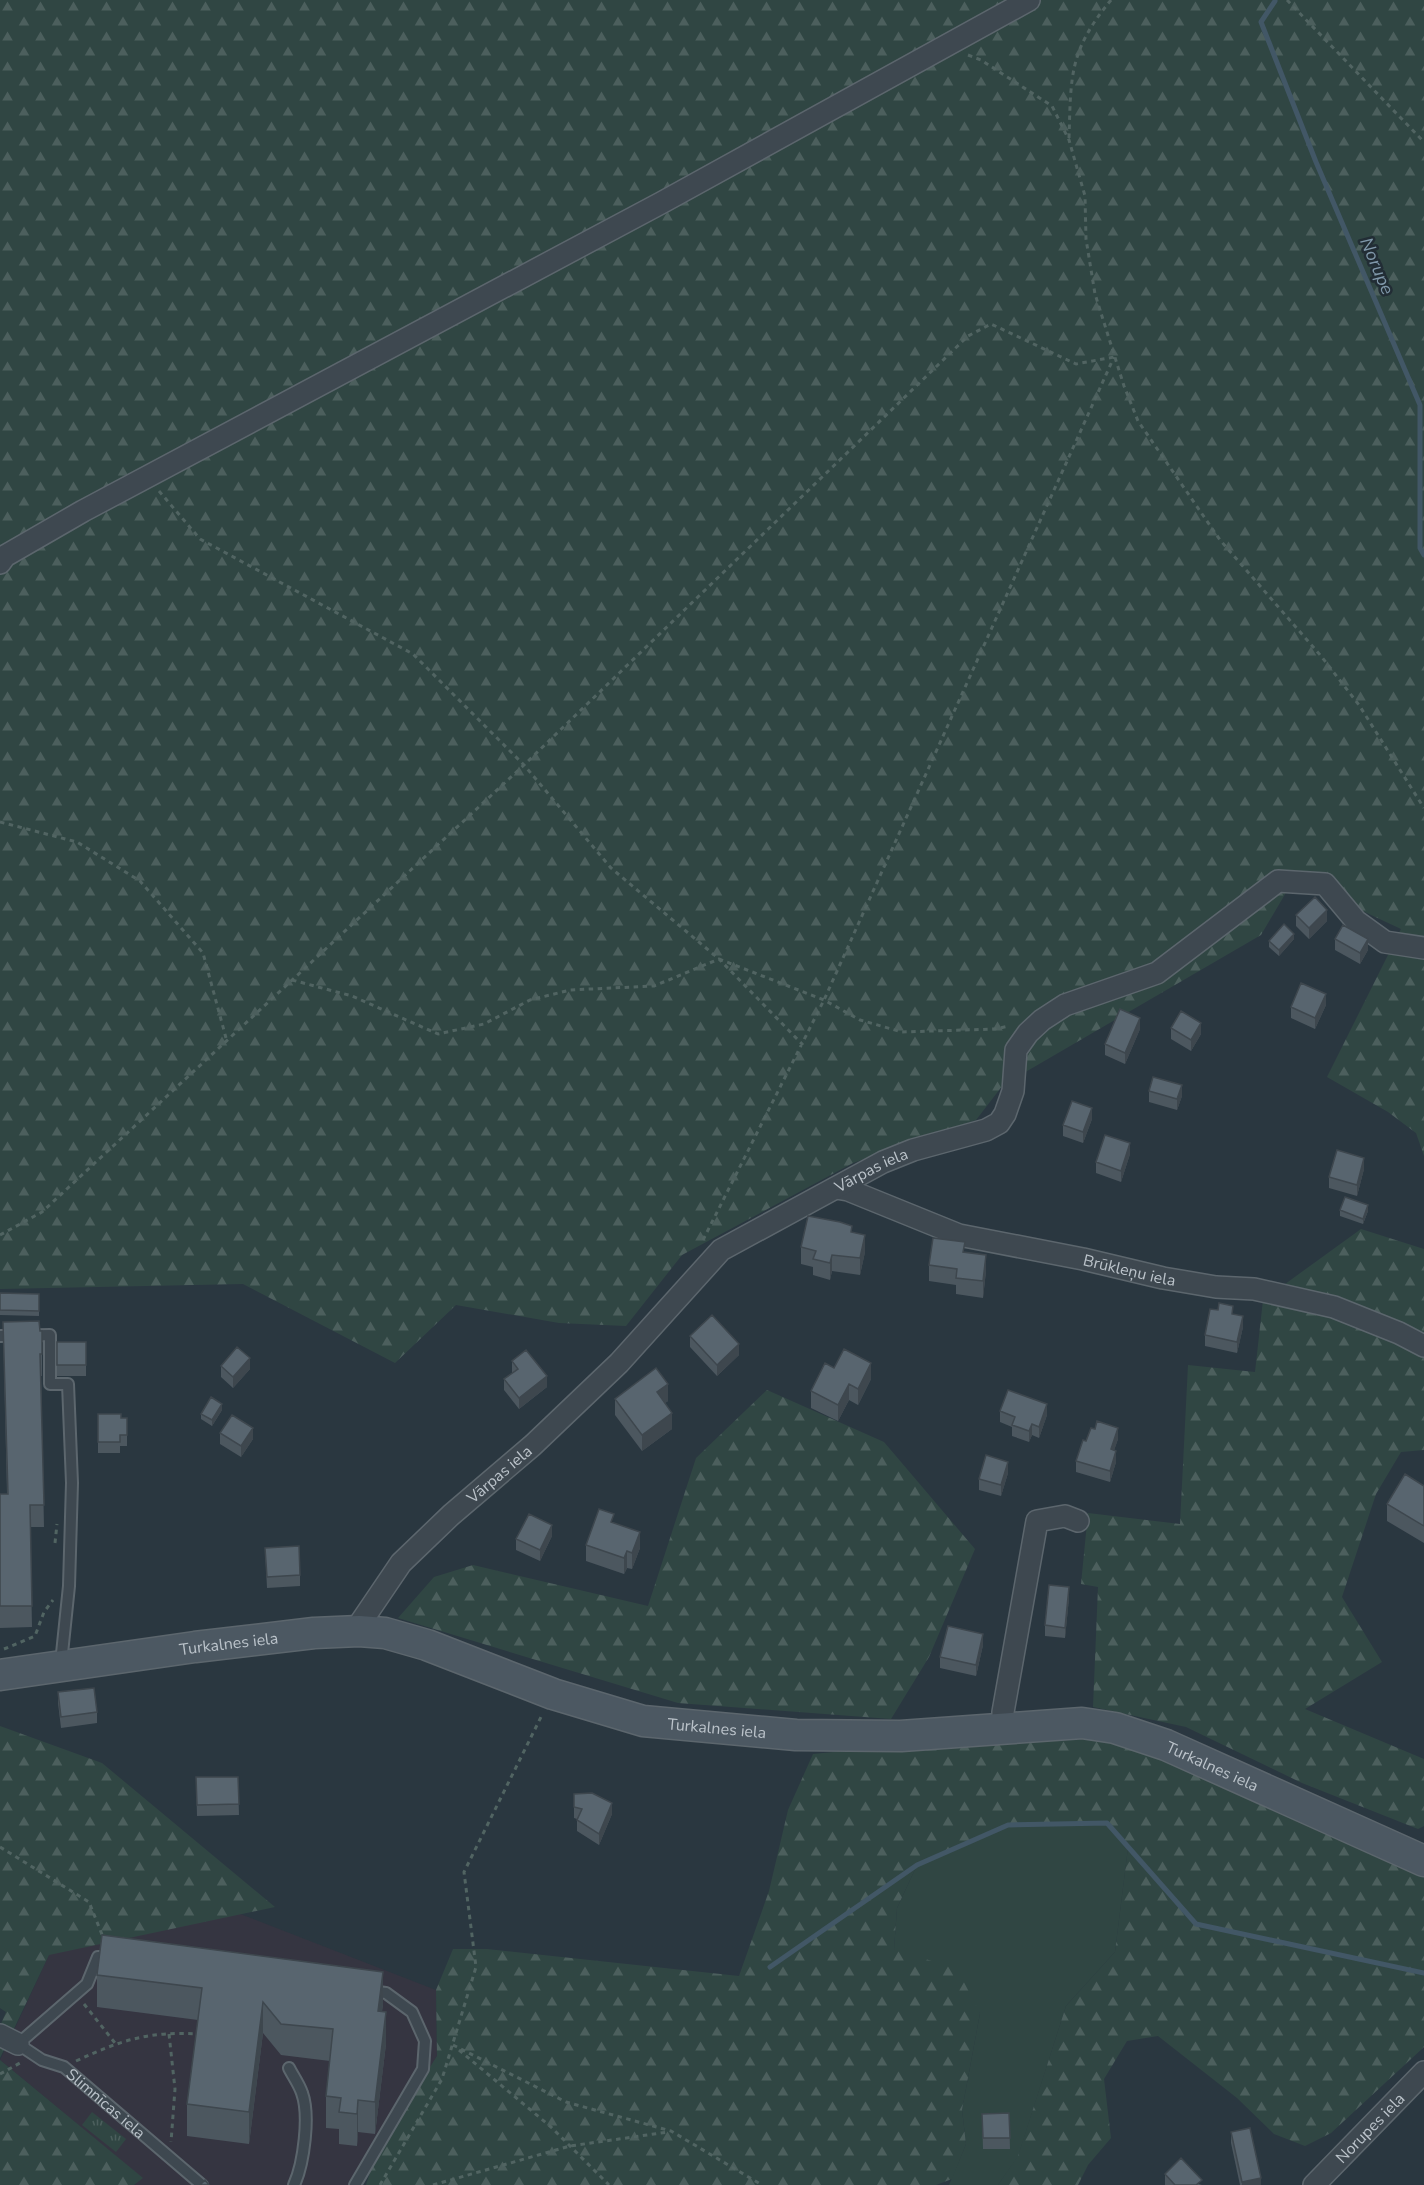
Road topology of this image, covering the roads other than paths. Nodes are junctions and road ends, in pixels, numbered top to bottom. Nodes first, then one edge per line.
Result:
1 (1029, 0) edge
2 (0, 564) edge
3 (1424, 948) edge
4 (836, 1188) junction
5 (0, 1336) edge
6 (1424, 1346) edge
7 (1078, 1521) dead end
8 (359, 1631) junction
9 (60, 1667) junction
10 (0, 1675) edge
11 (1004, 1727) junction
12 (1423, 1854) edge
13 (117, 1959) edge
14 (363, 1990) edge
15 (9, 2040) edge
16 (289, 2068) dead end
17 (1424, 2072) edge
18 (202, 2185) edge
19 (294, 2185) edge
20 (355, 2185) edge
21 (1314, 2185) edge

1 - 2 street
3 - 4 street, Vārpas iela
4 - 6 street, Brūkleņu iela
4 - 8 street, Vārpas iela
5 - 9 lane
7 - 11 street
8 - 9 main road, Turkalnes iela
8 - 11 main road, Turkalnes iela
9 - 10 main road, Turkalnes iela
11 - 12 main road, Turkalnes iela
13 - 15 lane
14 - 20 lane
15 - 18 lane, Slimnīcas iela
16 - 19 lane
17 - 21 street, Norupes iela

